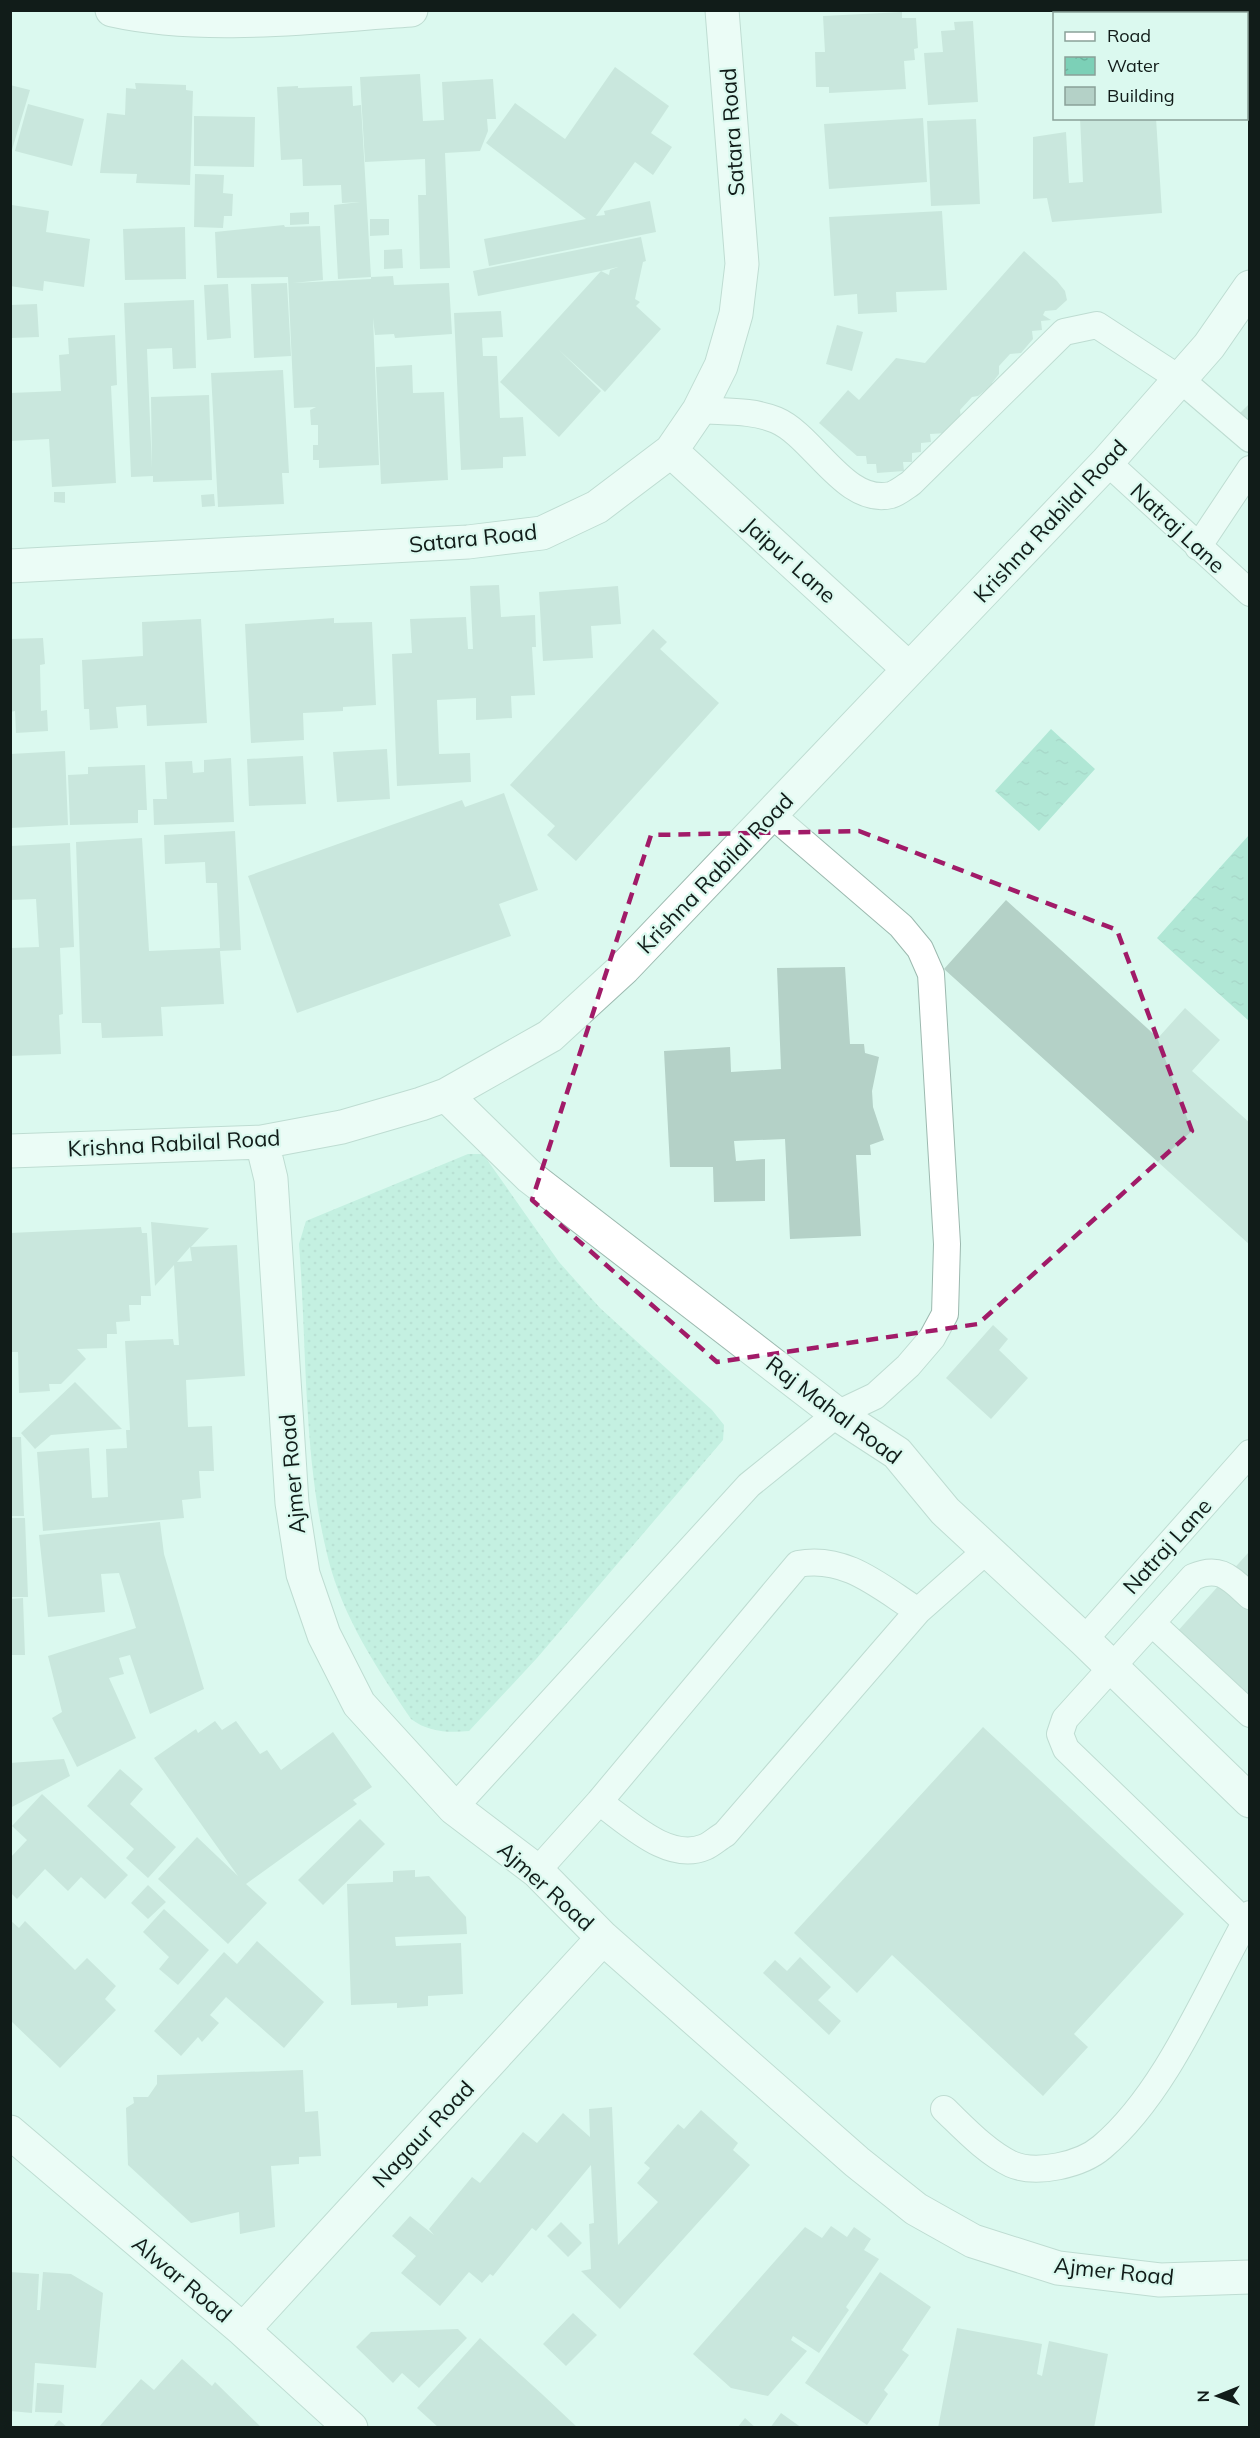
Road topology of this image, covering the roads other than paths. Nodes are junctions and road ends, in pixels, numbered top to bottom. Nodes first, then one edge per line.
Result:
1 (112, 10) edge
2 (411, 10) edge
3 (722, 10) edge
4 (1250, 287) edge
5 (1180, 379) junction
6 (699, 410) junction
7 (1250, 439) edge
8 (670, 451) junction
9 (1107, 462) junction
10 (1250, 469) edge
11 (1198, 547) junction
12 (10, 566) edge
13 (1250, 593) edge
14 (909, 669) junction
15 (772, 815) junction
16 (446, 1095) junction
17 (262, 1142) junction
18 (10, 1151) edge
19 (837, 1414) junction
20 (1247, 1459) edge
21 (987, 1550) junction
22 (1250, 1596) edge
23 (918, 1611) junction
24 (1153, 1624) junction
25 (1084, 1640) junction
26 (1113, 1668) junction
27 (1250, 1714) edge
28 (1249, 1799) edge
29 (599, 1802) junction
30 (454, 1808) junction
31 (537, 1870) junction
32 (1247, 1918) edge
33 (603, 1938) junction
34 (944, 2109) dead end
35 (10, 2133) edge
36 (1250, 2277) edge
37 (243, 2330) junction
38 (351, 2427) edge

1 - 2 street
3 - 6 street, Satara Road
4 - 5 street, Krishna Rabilal Road
5 - 6 lane
5 - 7 lane
5 - 9 street, Krishna Rabilal Road
6 - 8 street, Satara Road
8 - 12 street, Satara Road
8 - 14 street, Jaipur Lane
9 - 11 lane, Natraj Lane
9 - 14 street, Krishna Rabilal Road
10 - 11 lane
11 - 13 lane, Natraj Lane
14 - 15 street, Krishna Rabilal Road
15 - 16 street, Krishna Rabilal Road
15 - 19 lane
16 - 17 street, Krishna Rabilal Road
16 - 19 street, Raj Mahal Road
17 - 18 street, Krishna Rabilal Road
17 - 30 street, Ajmer Road
19 - 21 street, Raj Mahal Road
19 - 30 lane
20 - 25 lane, Natraj Lane
21 - 23 lane
21 - 25 street, Raj Mahal Road
22 - 24 lane
23 - 29 lane
23 - 29 lane
24 - 26 lane
24 - 27 lane
25 - 26 street, Raj Mahal Road
26 - 28 street, Raj Mahal Road
26 - 32 lane
29 - 31 lane
30 - 31 street, Ajmer Road
31 - 33 street, Ajmer Road
32 - 34 lane
33 - 36 street, Ajmer Road
33 - 37 street, Nagaur Road
35 - 37 street, Alwar Road
37 - 38 street, Alwar Road

